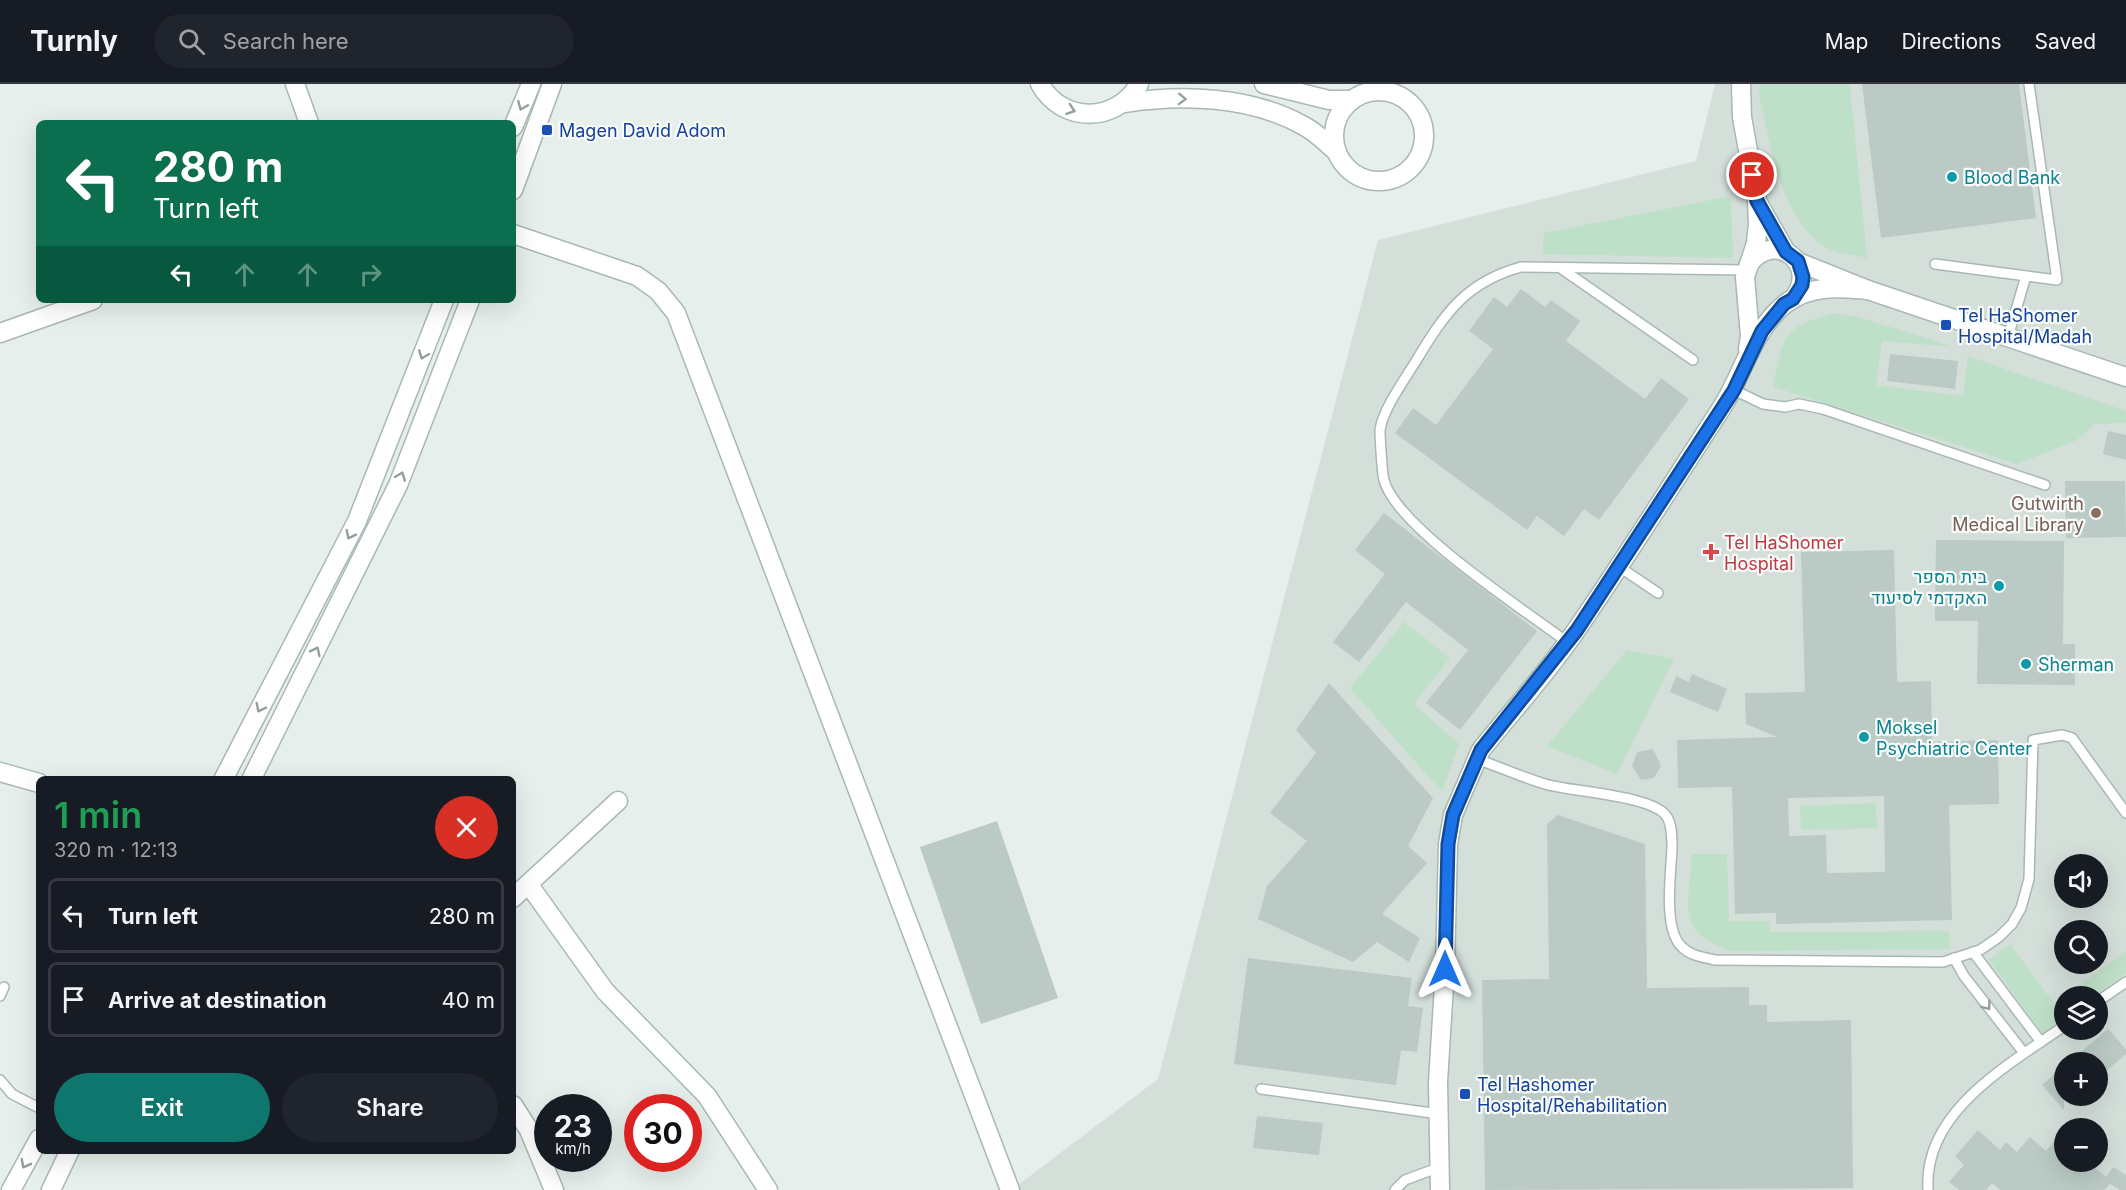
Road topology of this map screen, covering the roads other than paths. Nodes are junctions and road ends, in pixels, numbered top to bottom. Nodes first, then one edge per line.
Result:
1 (295, 84) edge
2 (531, 84) edge
3 (552, 84) edge
4 (1040, 84) edge
5 (1139, 84) edge
6 (1264, 84) edge
7 (1741, 84) edge
8 (2029, 84) edge
9 (1390, 88) edge
10 (1352, 100) junction
11 (1124, 103) junction
12 (308, 120) edge
13 (516, 121) edge
14 (1336, 152) junction
15 (516, 182) edge
16 (1757, 201) junction
17 (516, 235) edge
18 (1792, 257) junction
19 (1935, 264) dead end
20 (1561, 268) junction
21 (1747, 268) junction
22 (2026, 276) junction
23 (1748, 290) junction
24 (1868, 290) junction
25 (1789, 302) junction
26 (85, 303) edge
27 (469, 303) edge
28 (441, 304) edge
29 (0, 333) edge
30 (2008, 337) junction
31 (1693, 360) dead end
32 (1745, 365) junction
33 (2126, 377) edge
34 (1734, 390) junction
35 (2045, 485) dead end
36 (1618, 566) junction
37 (1658, 593) dead end
38 (1568, 642) junction
39 (1477, 759) junction
40 (0, 772) edge
41 (225, 776) edge
42 (253, 776) edge
43 (36, 782) edge
44 (618, 801) dead end
45 (2126, 813) edge
46 (529, 885) junction
47 (516, 896) edge
48 (1973, 952) junction
49 (1954, 958) junction
50 (2126, 982) edge
51 (2108, 994) edge
52 (2054, 1033) edge
53 (2041, 1042) junction
54 (2024, 1053) junction
55 (0, 1080) edge
56 (1262, 1089) dead end
57 (36, 1106) edge
58 (516, 1110) edge
59 (1439, 1114) junction
60 (36, 1144) edge
61 (68, 1154) edge
62 (1440, 1167) junction
63 (9, 1187) edge
64 (51, 1190) edge
65 (554, 1190) edge
66 (768, 1190) edge
67 (1010, 1190) edge
68 (1395, 1190) edge
69 (1440, 1190) edge
70 (1928, 1190) edge

1 - 12 street
2 -> 13 street
3 - 15 street
4 -> 11 street
5 - 11 street
6 - 10 street
7 - 16 street
8 - 22 lane
9 - 10 street
9 - 14 street
10 - 14 street
11 -> 14 street
16 - 18 street
16 - 21 street
17 - 67 street
18 - 21 street
18 - 24 street
18 - 25 street
19 - 22 lane
20 - 21 lane
20 - 31 lane
20 - 38 lane
21 - 23 street
22 - 30 lane
23 - 25 street
23 - 32 street
24 - 25 street
24 - 30 street
25 - 32 street
26 - 29 street
42 -> 27 street
28 -> 41 street
30 - 33 street
32 - 34 street
34 - 35 lane
34 - 36 street
36 - 37 lane
36 - 38 street
38 - 39 street
39 - 49 lane
39 - 59 street
40 - 43 street
44 - 46 street
45 - 48 lane
46 - 47 street
46 - 66 street
48 - 49 lane
48 - 53 lane
49 -> 54 lane
50 - 51 lane
52 - 53 lane
53 - 54 lane
54 - 70 lane
55 - 57 lane
56 - 59 lane
58 - 65 street
59 - 62 street
60 -> 63 street
61 - 64 street
62 - 68 lane
62 - 69 street

